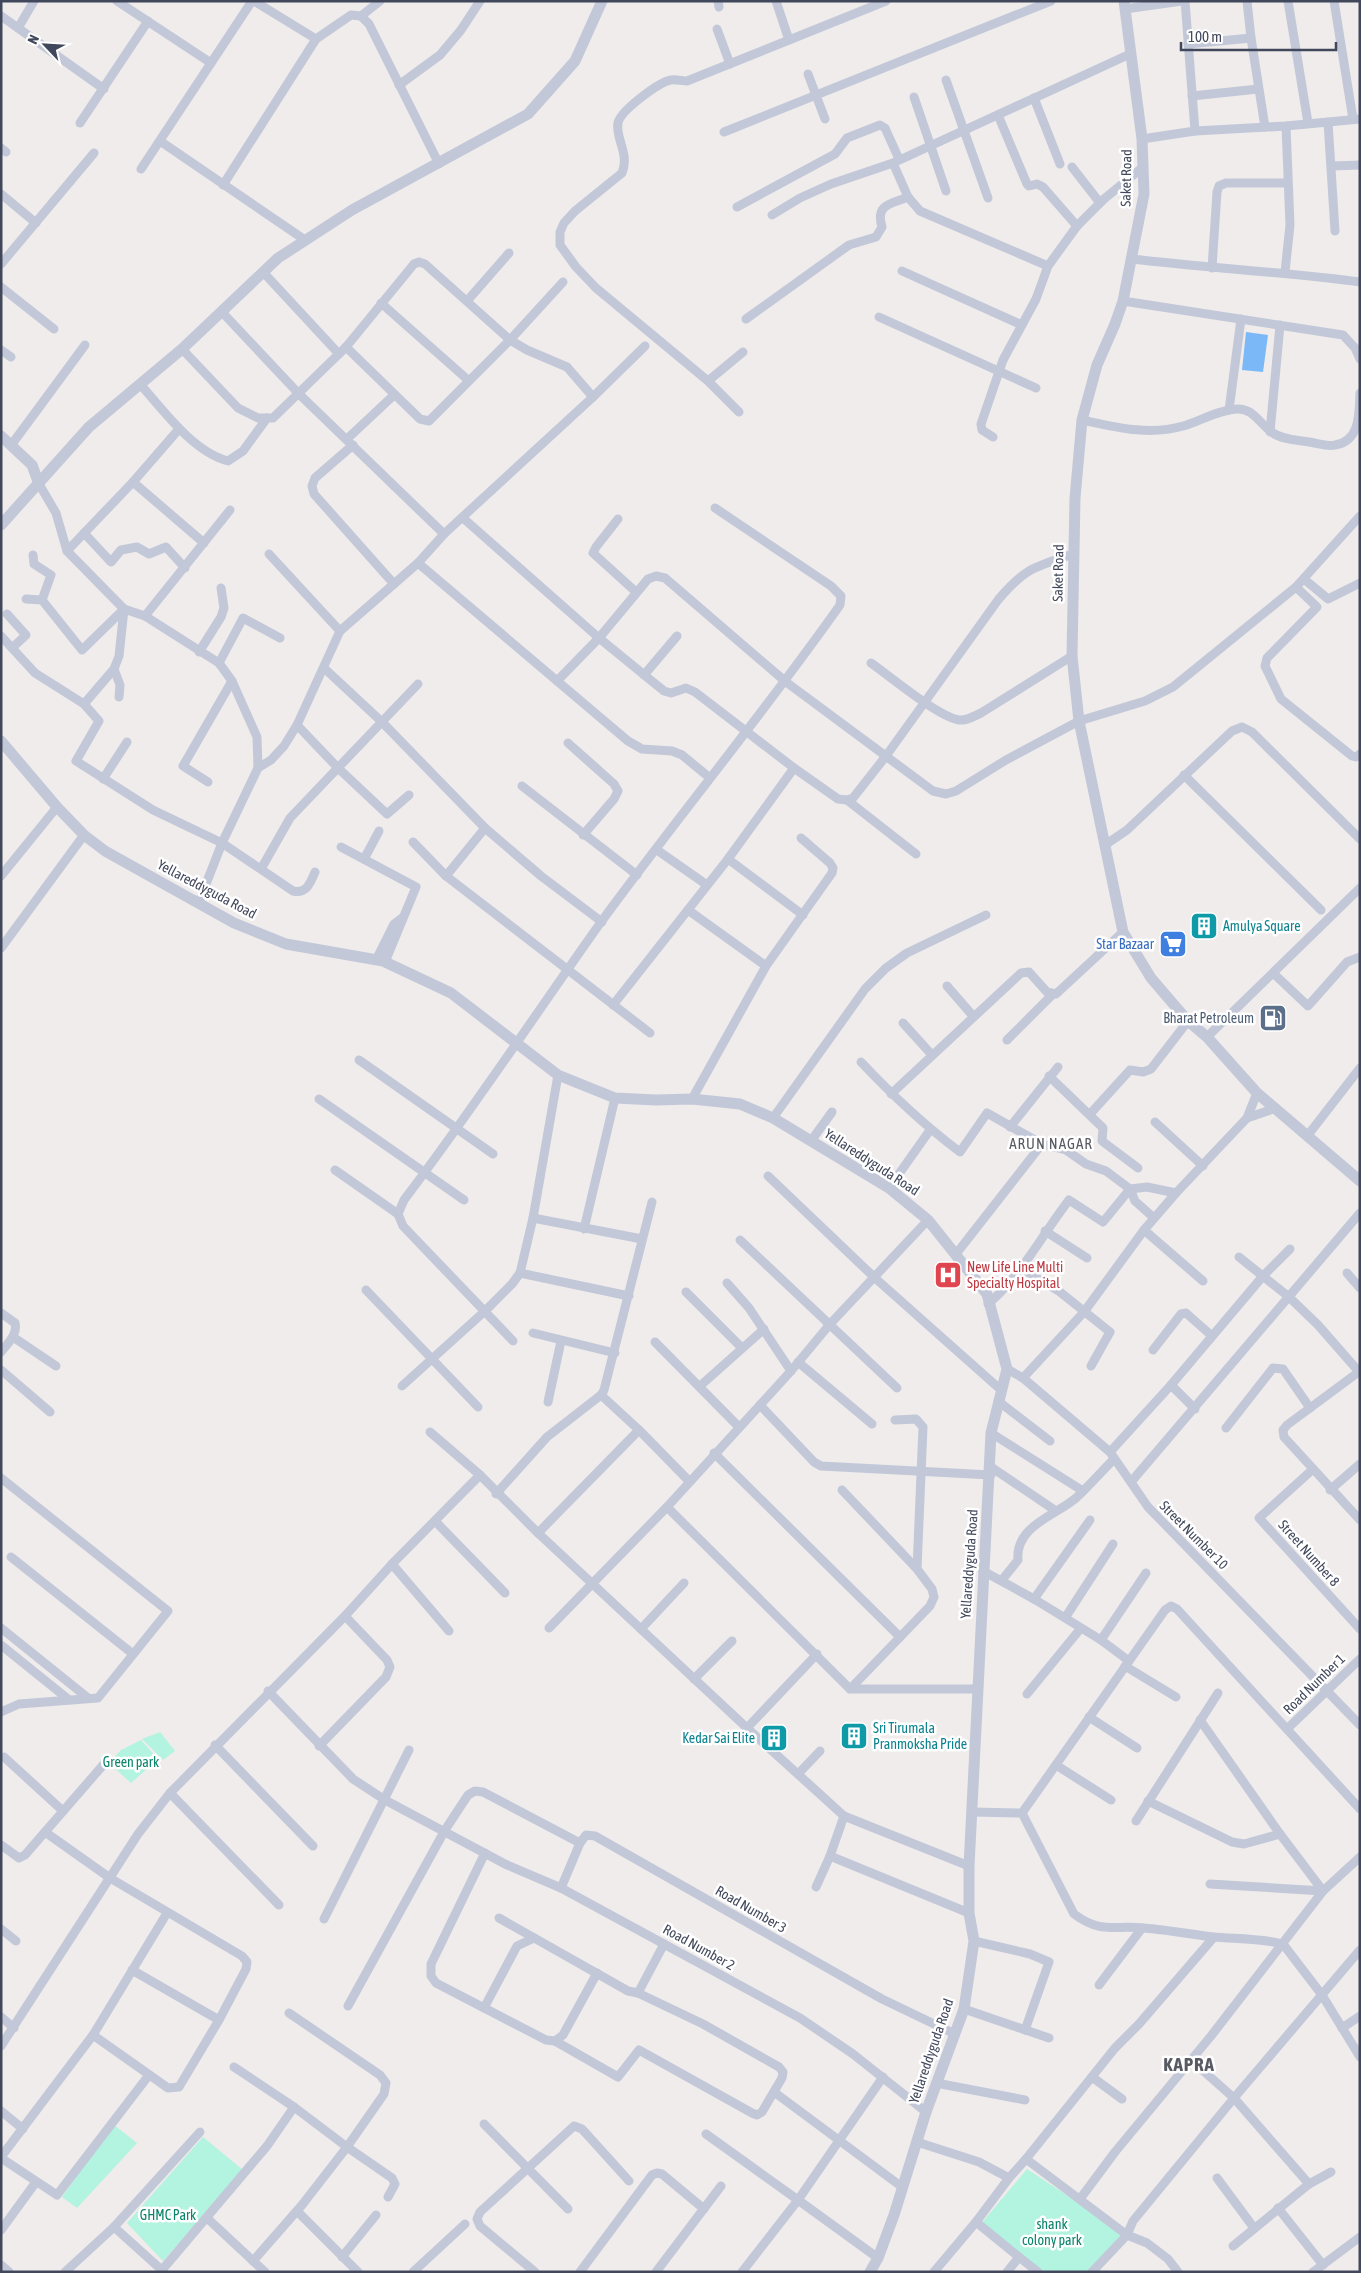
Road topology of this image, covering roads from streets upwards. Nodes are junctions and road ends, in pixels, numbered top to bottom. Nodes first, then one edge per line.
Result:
1 (34, 1) edge
2 (117, 1) edge
3 (253, 1) edge
4 (380, 1) edge
5 (480, 1) edge
6 (602, 1) edge
7 (776, 1) edge
8 (886, 1) edge
9 (1051, 1) edge
10 (1183, 1) edge
11 (1248, 1) edge
12 (1288, 1) edge
13 (1334, 1) edge
14 (868, 5) edge
15 (1124, 5) edge
16 (1, 16) edge
17 (362, 16) junction
18 (148, 21) junction
19 (18, 28) junction
20 (717, 29) dead end
21 (1251, 38) junction
22 (316, 39) junction
23 (789, 40) junction
24 (1188, 44) junction
25 (1130, 54) junction
26 (211, 62) junction
27 (730, 64) junction
28 (808, 74) dead end
29 (946, 80) dead end
30 (399, 85) junction
31 (104, 89) junction
32 (1258, 89) junction
33 (816, 95) junction
34 (1192, 96) junction
35 (914, 97) dead end
36 (1034, 98) junction
37 (998, 115) junction
38 (825, 119) dead end
39 (1356, 119) edge
40 (1328, 122) junction
41 (80, 123) dead end
42 (1308, 123) junction
43 (1286, 126) junction
44 (1266, 127) junction
45 (965, 130) junction
46 (1195, 131) junction
47 (724, 132) dead end
48 (1142, 139) junction
49 (160, 141) junction
50 (930, 146) junction
51 (94, 153) dead end
52 (896, 161) junction
53 (439, 164) junction
54 (1060, 164) dead end
55 (1360, 164) edge
56 (1332, 166) junction
57 (1072, 167) dead end
58 (1143, 167) junction
59 (141, 169) dead end
60 (1287, 183) junction
61 (223, 185) junction
62 (946, 191) dead end
63 (1, 194) edge
64 (908, 198) junction
65 (988, 198) dead end
66 (1100, 203) junction
67 (737, 207) dead end
68 (772, 215) dead end
69 (36, 223) junction
70 (1077, 226) junction
71 (1335, 231) dead end
72 (305, 240) junction
73 (509, 253) dead end
74 (1132, 259) junction
75 (1, 264) edge
76 (1048, 266) junction
77 (1212, 268) junction
78 (902, 271) dead end
79 (263, 272) junction
80 (1285, 272) junction
81 (563, 282) dead end
82 (1360, 282) edge
83 (1, 287) edge
84 (467, 301) junction
85 (1122, 301) junction
86 (381, 303) junction
87 (222, 312) junction
88 (879, 317) dead end
89 (746, 319) dead end
90 (1241, 319) junction
91 (1022, 325) junction
92 (1280, 325) junction
93 (54, 329) dead end
94 (510, 340) junction
95 (85, 346) dead end
96 (645, 346) dead end
97 (182, 349) junction
98 (1, 350) edge
99 (343, 350) junction
100 (743, 352) dead end
101 (11, 357) dead end
102 (1360, 359) edge
103 (999, 372) junction
104 (468, 380) junction
105 (708, 381) junction
106 (140, 384) junction
107 (1036, 388) dead end
108 (1360, 392) edge
109 (299, 394) junction
110 (394, 395) junction
111 (593, 398) junction
112 (1229, 410) junction
113 (739, 412) dead end
114 (267, 418) junction
115 (1082, 420) junction
116 (179, 429) junction
117 (1270, 432) junction
118 (1, 436) edge
119 (993, 437) dead end
120 (350, 442) junction
121 (12, 444) junction
122 (133, 482) junction
123 (39, 484) junction
124 (715, 508) dead end
125 (230, 510) dead end
126 (1360, 516) edge
127 (463, 518) junction
128 (618, 519) dead end
129 (1, 525) edge
130 (84, 533) junction
131 (444, 534) junction
132 (204, 543) junction
133 (67, 551) junction
134 (269, 554) dead end
135 (1073, 554) junction
136 (33, 555) dead end
137 (418, 563) junction
138 (185, 568) junction
139 (1304, 579) junction
140 (1360, 583) edge
141 (394, 584) junction
142 (1296, 587) junction
143 (221, 588) dead end
144 (636, 592) junction
145 (26, 599) dead end
146 (1328, 599) junction
147 (42, 600) junction
148 (1317, 607) junction
149 (124, 609) junction
150 (7, 614) dead end
151 (145, 616) junction
152 (340, 631) junction
153 (1, 636) edge
154 (677, 636) dead end
155 (280, 638) dead end
156 (598, 638) junction
157 (12, 648) junction
158 (199, 652) junction
159 (1072, 656) junction
160 (220, 663) junction
161 (871, 663) dead end
162 (324, 668) junction
163 (114, 669) junction
164 (644, 675) junction
165 (232, 681) junction
166 (557, 682) junction
167 (786, 682) junction
168 (418, 684) dead end
169 (119, 697) dead end
170 (925, 702) junction
171 (84, 704) junction
172 (382, 722) junction
173 (1079, 722) junction
174 (298, 725) junction
175 (746, 732) junction
176 (1, 741) edge
177 (127, 742) dead end
178 (568, 742) dead end
179 (1360, 754) edge
180 (886, 756) junction
181 (258, 768) junction
182 (338, 768) junction
183 (794, 768) junction
184 (1184, 775) junction
185 (710, 778) junction
186 (103, 779) junction
187 (208, 782) dead end
188 (522, 786) dead end
189 (409, 795) dead end
190 (847, 800) junction
191 (57, 807) junction
192 (485, 828) junction
193 (379, 831) dead end
194 (84, 835) junction
195 (583, 835) junction
196 (801, 838) dead end
197 (1360, 839) edge
198 (413, 842) dead end
199 (222, 844) junction
200 (1105, 845) junction
201 (341, 847) dead end
202 (657, 850) junction
203 (916, 854) dead end
204 (364, 859) junction
205 (728, 859) junction
206 (261, 869) junction
207 (315, 872) dead end
208 (637, 875) junction
209 (1, 876) edge
210 (446, 876) junction
211 (707, 885) junction
212 (1360, 888) edge
213 (199, 902) junction
214 (688, 910) junction
215 (1321, 910) dead end
216 (804, 915) junction
217 (986, 915) dead end
218 (602, 922) junction
219 (1123, 932) junction
220 (1, 948) edge
221 (1360, 957) edge
222 (380, 961) junction
223 (766, 966) junction
224 (568, 970) junction
225 (1273, 974) junction
226 (947, 986) dead end
227 (1053, 994) junction
228 (613, 1005) junction
229 (973, 1016) junction
230 (1188, 1021) junction
231 (903, 1023) dead end
232 (650, 1033) dead end
233 (1207, 1037) junction
234 (1007, 1040) dead end
235 (518, 1043) junction
236 (932, 1055) junction
237 (359, 1060) dead end
238 (861, 1062) dead end
239 (1058, 1067) dead end
240 (1358, 1073) edge
241 (558, 1075) junction
242 (1049, 1076) junction
243 (891, 1094) junction
244 (1261, 1095) junction
245 (615, 1098) junction
246 (319, 1099) dead end
247 (696, 1099) junction
248 (1276, 1108) junction
249 (832, 1112) dead end
250 (1090, 1114) junction
251 (773, 1118) junction
252 (1247, 1118) junction
253 (1155, 1122) dead end
254 (1010, 1127) junction
255 (457, 1128) junction
256 (930, 1130) junction
257 (1308, 1135) junction
258 (811, 1141) junction
259 (1042, 1144) junction
260 (493, 1154) dead end
261 (1203, 1166) junction
262 (1138, 1168) dead end
263 (335, 1170) dead end
264 (424, 1172) junction
265 (768, 1176) dead end
266 (1360, 1181) edge
267 (889, 1188) junction
268 (1130, 1189) junction
269 (1176, 1193) junction
270 (464, 1200) dead end
271 (652, 1202) dead end
272 (1360, 1213) edge
273 (398, 1214) junction
274 (532, 1218) junction
275 (1154, 1218) junction
276 (928, 1220) junction
277 (584, 1229) junction
278 (1144, 1230) junction
279 (1045, 1231) junction
280 (642, 1239) junction
281 (740, 1240) dead end
282 (1290, 1249) dead end
283 (956, 1254) junction
284 (1239, 1257) dead end
285 (1087, 1258) dead end
286 (1022, 1269) junction
287 (520, 1273) junction
288 (1347, 1273) dead end
289 (1263, 1276) junction
290 (875, 1278) junction
291 (1203, 1281) dead end
292 (727, 1282) dead end
293 (1360, 1288) edge
294 (366, 1290) dead end
295 (686, 1292) dead end
296 (629, 1296) junction
297 (1289, 1297) junction
298 (988, 1304) junction
299 (485, 1311) junction
300 (1084, 1312) junction
301 (1, 1313) edge
302 (830, 1324) junction
303 (764, 1329) junction
304 (533, 1334) dead end
305 (1212, 1336) junction
306 (13, 1337) junction
307 (513, 1341) dead end
308 (561, 1341) junction
309 (655, 1342) dead end
310 (743, 1347) junction
311 (1153, 1350) dead end
312 (1, 1352) edge
313 (615, 1352) junction
314 (432, 1358) junction
315 (798, 1362) junction
316 (56, 1366) dead end
317 (1090, 1366) dead end
318 (1007, 1369) junction
319 (1, 1370) edge
320 (790, 1371) junction
321 (1359, 1372) edge
322 (1023, 1378) junction
323 (1171, 1385) junction
324 (402, 1386) dead end
325 (700, 1386) junction
326 (897, 1388) dead end
327 (603, 1390) junction
328 (1001, 1390) junction
329 (548, 1402) dead end
330 (998, 1402) junction
331 (760, 1405) junction
332 (478, 1407) dead end
333 (1310, 1408) junction
334 (1195, 1409) junction
335 (50, 1412) dead end
336 (895, 1420) dead end
337 (872, 1424) dead end
338 (738, 1426) junction
339 (1226, 1428) dead end
340 (639, 1430) junction
341 (430, 1432) dead end
342 (991, 1433) junction
343 (1050, 1441) dead end
344 (714, 1453) junction
345 (1112, 1455) junction
346 (1360, 1464) edge
347 (1312, 1470) junction
348 (922, 1471) junction
349 (991, 1471) junction
350 (480, 1475) junction
351 (1, 1478) edge
352 (689, 1482) junction
353 (1130, 1482) junction
354 (842, 1490) dead end
355 (1330, 1490) junction
356 (1083, 1491) junction
357 (496, 1494) junction
358 (666, 1507) junction
359 (1056, 1510) junction
360 (1090, 1520) dead end
361 (1360, 1520) edge
362 (435, 1521) junction
363 (538, 1533) junction
364 (1113, 1544) dead end
365 (10, 1557) dead end
366 (392, 1564) junction
367 (917, 1569) junction
368 (983, 1571) junction
369 (1146, 1573) dead end
370 (1002, 1580) junction
371 (593, 1584) junction
372 (684, 1584) dead end
373 (506, 1593) dead end
374 (1034, 1599) junction
375 (345, 1616) junction
376 (1064, 1618) junction
377 (1, 1628) edge
378 (549, 1628) dead end
379 (1081, 1628) junction
380 (641, 1629) junction
381 (1360, 1629) edge
382 (449, 1630) dead end
383 (900, 1637) junction
384 (732, 1640) dead end
385 (1101, 1640) junction
386 (1, 1645) edge
387 (133, 1654) junction
388 (817, 1654) junction
389 (1360, 1659) edge
390 (1127, 1663) junction
391 (694, 1680) junction
392 (850, 1689) junction
393 (977, 1689) junction
394 (268, 1691) junction
395 (1326, 1691) junction
396 (1218, 1693) dead end
397 (1027, 1694) dead end
398 (1176, 1697) dead end
399 (88, 1698) junction
400 (68, 1699) junction
401 (1, 1712) edge
402 (1089, 1717) junction
403 (1200, 1720) junction
404 (1360, 1725) edge
405 (747, 1728) junction
406 (1286, 1729) junction
407 (214, 1745) junction
408 (319, 1746) junction
409 (1137, 1748) dead end
410 (409, 1750) dead end
411 (820, 1751) dead end
412 (4, 1757) dead end
413 (104, 1764) dead end
414 (1056, 1765) junction
415 (798, 1774) junction
416 (170, 1793) junction
417 (385, 1800) junction
418 (1111, 1800) dead end
419 (1148, 1800) junction
420 (1360, 1809) edge
421 (63, 1811) junction
422 (972, 1812) junction
423 (1022, 1812) junction
424 (844, 1816) junction
425 (1136, 1821) dead end
426 (445, 1830) junction
427 (45, 1832) junction
428 (1280, 1834) junction
429 (580, 1842) junction
430 (1, 1845) edge
431 (313, 1846) dead end
432 (485, 1853) junction
433 (830, 1856) junction
434 (1360, 1857) edge
435 (969, 1866) junction
436 (110, 1878) junction
437 (1210, 1884) dead end
438 (816, 1887) dead end
439 (561, 1888) junction
440 (1323, 1891) junction
441 (279, 1905) dead end
442 (166, 1913) junction
443 (969, 1913) junction
444 (499, 1918) dead end
445 (324, 1919) dead end
446 (1142, 1928) junction
447 (1, 1929) edge
448 (1214, 1937) junction
449 (534, 1938) junction
450 (16, 1941) dead end
451 (974, 1941) junction
452 (664, 1944) junction
453 (1283, 1944) junction
454 (1360, 1950) edge
455 (132, 1970) junction
456 (597, 1973) junction
457 (1099, 1985) dead end
458 (638, 1993) junction
459 (1322, 1995) junction
460 (348, 2006) dead end
461 (484, 2008) junction
462 (964, 2009) junction
463 (288, 2013) dead end
464 (1360, 2016) edge
465 (1, 2017) edge
466 (219, 2020) junction
467 (14, 2028) junction
468 (1342, 2028) junction
469 (1025, 2030) junction
470 (93, 2034) junction
471 (955, 2034) junction
472 (1049, 2038) dead end
473 (555, 2041) junction
474 (1, 2046) edge
475 (1360, 2056) edge
476 (1191, 2060) junction
477 (234, 2067) dead end
478 (149, 2075) junction
479 (883, 2077) junction
480 (1092, 2077) junction
481 (936, 2083) junction
482 (774, 2092) junction
483 (1234, 2098) junction
484 (1122, 2099) dead end
485 (1025, 2100) dead end
486 (294, 2107) junction
487 (1, 2110) edge
488 (926, 2112) junction
489 (484, 2124) dead end
490 (23, 2129) junction
491 (200, 2132) dead end
492 (706, 2134) dead end
493 (840, 2140) junction
494 (917, 2142) junction
495 (347, 2147) junction
496 (1, 2158) edge
497 (1026, 2158) junction
498 (528, 2170) junction
499 (1331, 2172) dead end
500 (1009, 2178) junction
501 (1217, 2178) dead end
502 (629, 2181) dead end
503 (36, 2182) junction
504 (1308, 2184) junction
505 (721, 2186) dead end
506 (902, 2187) junction
507 (388, 2197) dead end
508 (1080, 2199) junction
509 (798, 2200) junction
510 (1278, 2208) junction
511 (568, 2209) dead end
512 (704, 2209) junction
513 (297, 2211) junction
514 (376, 2215) dead end
515 (207, 2218) junction
516 (976, 2222) junction
517 (466, 2224) dead end
518 (114, 2227) junction
519 (1254, 2228) junction
520 (1, 2230) edge
521 (1127, 2235) junction
522 (1360, 2237) edge
523 (1233, 2246) dead end
524 (1019, 2256) junction
525 (342, 2257) junction
526 (878, 2258) junction
527 (253, 2261) junction
528 (1, 2265) edge
529 (1323, 2265) junction
530 (163, 2271) edge
531 (9, 2272) edge
532 (65, 2272) edge
533 (265, 2272) edge
534 (358, 2272) edge
535 (413, 2272) edge
536 (535, 2272) edge
537 (580, 2272) edge
538 (656, 2272) edge
539 (742, 2272) edge
540 (870, 2272) edge
541 (934, 2272) edge
542 (1008, 2272) edge
543 (1038, 2272) edge
544 (1092, 2272) edge
545 (1178, 2272) edge
546 (1313, 2272) edge

1 - 19 street
2 - 18 street
3 - 22 street
3 - 26 street
4 - 17 street
5 - 30 street
6 - 53 street
7 - 23 street
8 - 14 street
9 - 33 street
10 - 15 street
10 - 24 street
11 - 21 street
12 - 42 street
13 - 39 street
14 - 23 street
15 - 25 street, Saket Road
16 - 19 street
17 - 22 street
17 - 30 street
18 - 26 street
18 - 31 street
19 - 31 street
20 - 27 street
21 - 24 street
21 - 32 street
22 - 61 street
23 - 27 street
24 - 34 street
25 - 36 street
25 - 48 street, Saket Road
26 - 49 street
27 - 105 street
28 - 33 street
29 - 45 street
30 - 53 street
31 - 41 street
32 - 34 street
32 - 44 street
33 - 38 street
33 - 47 street
34 - 46 street
35 - 50 street
36 - 37 street
36 - 54 street
37 - 45 street
37 - 70 street
39 - 40 street
40 - 42 street
40 - 56 street
42 - 43 street
43 - 44 street
43 - 60 street
44 - 46 street
45 - 50 street
45 - 65 street
46 - 48 street
48 - 58 street, Saket Road
49 - 59 street
49 - 61 street
50 - 52 street
50 - 62 street
51 - 69 street
52 - 64 street
52 - 67 street
52 - 68 street
53 - 72 street
55 - 56 street
56 - 71 street
57 - 66 street
58 - 66 street
58 - 74 street, Saket Road
60 - 77 street
60 - 80 street
61 - 72 street
63 - 69 street
64 - 76 street
64 - 89 street
66 - 70 street
69 - 75 street
70 - 76 street
72 - 79 street
73 - 84 street
74 - 77 street
74 - 85 street, Saket Road
76 - 91 street
77 - 80 street
78 - 91 street
79 - 87 street
79 - 99 street
80 - 82 street
81 - 94 street
83 - 93 street
84 - 86 street
84 - 94 street
85 - 90 street
85 - 115 street, Saket Road
86 - 99 street
86 - 104 street
87 - 97 street
87 - 109 street
88 - 103 street
90 - 92 street
90 - 112 street
91 - 103 street
92 - 102 street
92 - 117 street
94 - 104 street
94 - 111 street
95 - 121 street
96 - 111 street
97 - 106 street
97 - 114 street
98 - 101 street
99 - 109 street
99 - 110 street
100 - 105 street
103 - 107 street
103 - 119 street
104 - 110 street
105 - 113 street
106 - 116 street
106 - 123 street
108 - 117 street
109 - 114 street
109 - 120 street
110 - 120 street
111 - 127 street
112 - 115 street
112 - 117 street
114 - 116 street
115 - 135 street, Saket Road
116 - 122 street
118 - 121 street
120 - 131 street
120 - 141 street
121 - 123 street
122 - 130 street
122 - 132 street
123 - 129 street
123 - 133 street
124 - 167 street
125 - 132 street
126 - 139 street
127 - 131 street
127 - 156 street
128 - 144 street
130 - 133 street
130 - 138 street
131 - 137 street
132 - 138 street
133 - 149 street
134 - 152 street
135 - 159 street, Saket Road
135 - 170 street
136 - 147 street
137 - 141 street
137 - 166 street
138 - 151 street
139 - 142 street
139 - 146 street
140 - 146 street
141 - 152 street
142 - 148 street
142 - 173 street
143 - 158 street
144 - 156 street
144 - 167 street
145 - 147 street
146 - 148 street
147 - 149 street
148 - 179 street
149 - 151 street
149 - 163 street
150 - 157 street
151 - 158 street
152 - 162 street
153 - 157 street
154 - 164 street
155 - 160 street
156 - 164 street
156 - 166 street
157 - 171 street
158 - 160 street
159 - 170 street
159 - 173 street, Saket Road
160 - 165 street
161 - 170 street
162 - 172 street
162 - 174 street
163 - 169 street
163 - 171 street
164 - 175 street
165 - 181 street
165 - 187 street
166 - 185 street
167 - 175 street
167 - 180 street
168 - 172 street
170 - 180 street
171 - 186 street
172 - 182 street
172 - 192 street
173 - 180 street
173 - 200 street, Saket Road
174 - 181 street
174 - 182 street
175 - 183 street
175 - 185 street
176 - 191 street, Yellareddyguda Road
177 - 186 street
178 - 195 street
180 - 190 street
181 - 199 street
182 - 189 street
182 - 206 street
183 - 190 street
183 - 205 street
184 - 197 street
184 - 200 street
184 - 215 street
185 - 202 street
186 - 199 street
188 - 195 street
190 - 203 street
191 - 194 street, Yellareddyguda Road
191 - 209 street
192 - 210 street
192 - 218 street
193 - 204 street
194 - 213 street, Yellareddyguda Road
194 - 220 street
195 - 208 street
196 - 216 street
198 - 210 street
199 - 206 street
199 - 213 street
200 - 219 street, Saket Road
201 - 204 street
202 - 208 street
202 - 211 street
204 - 222 street
205 - 211 street
205 - 216 street
206 - 207 street
208 - 218 street
210 - 224 street
211 - 214 street
212 - 225 street
213 - 222 street, Yellareddyguda Road
214 - 223 street
214 - 228 street
216 - 223 street
217 - 251 street
218 - 224 street
219 - 227 street
219 - 230 street, Saket Road
221 - 225 street
222 - 235 street, Yellareddyguda Road
223 - 247 street
224 - 228 street
224 - 235 street
225 - 233 street
226 - 229 street
227 - 229 street
227 - 234 street
228 - 232 street
229 - 236 street
230 - 233 street, Saket Road
230 - 250 street
231 - 236 street
233 - 244 street, Saket Road
235 - 241 street, Yellareddyguda Road
235 - 255 street
236 - 243 street
237 - 255 street
238 - 243 street
239 - 242 street
240 - 257 street
241 - 245 street, Yellareddyguda Road
241 - 274 street
242 - 250 street
242 - 254 street
243 - 256 street
244 - 248 street, Saket Road
244 - 252 street
245 - 247 street, Yellareddyguda Road
245 - 277 street
246 - 264 street
247 - 251 street, Yellareddyguda Road
248 - 252 street
248 - 257 street, Saket Road
249 - 258 street
250 - 262 street
251 - 258 street, Yellareddyguda Road
252 - 261 street
253 - 261 street
254 - 256 street
254 - 259 street
255 - 260 street
255 - 264 street
256 - 267 street
257 - 266 street, Saket Road
258 - 267 street, Yellareddyguda Road
259 - 268 street
259 - 283 street
261 - 269 street
263 - 273 street
264 - 270 street
264 - 273 street
265 - 290 street
267 - 276 street, Yellareddyguda Road
268 - 269 street
268 - 275 street
268 - 279 street
269 - 275 street
271 - 280 street
272 - 297 street
273 - 299 street
274 - 277 street
274 - 287 street
275 - 278 street
276 - 283 street, Yellareddyguda Road
276 - 290 street
277 - 280 street
278 - 291 street
278 - 300 street
279 - 285 street
279 - 286 street
280 - 296 street
281 - 302 street
282 - 289 street
283 - 298 street, Yellareddyguda Road
284 - 289 street
286 - 298 street
286 - 300 street
287 - 296 street
287 - 299 street
288 - 293 street
289 - 297 street
289 - 305 street
290 - 302 street
290 - 328 street
292 - 303 street
294 - 314 street
295 - 310 street
296 - 313 street
297 - 321 street
297 - 334 street
298 - 318 street, Yellareddyguda Road
299 - 307 street
299 - 314 street
300 - 317 street
300 - 322 street
301 - 306 street
302 - 315 street
302 - 326 street
303 - 310 street
303 - 320 street
304 - 308 street
305 - 311 street
305 - 323 street
306 - 312 street
306 - 316 street
308 - 313 street
308 - 329 street
309 - 325 street
310 - 325 street
313 - 327 street
314 - 324 street
314 - 332 street
315 - 320 street
315 - 337 street
318 - 322 street, Street Number 10
318 - 328 street, Yellareddyguda Road
319 - 335 street
320 - 331 street
321 - 333 street
322 - 345 street, Street Number 10
323 - 334 street
323 - 345 street
325 - 338 street
327 - 340 street
327 - 357 street
328 - 330 street, Yellareddyguda Road
330 - 342 street, Yellareddyguda Road
330 - 343 street
331 - 338 street
331 - 348 street
333 - 339 street
333 - 347 street
334 - 353 street
336 - 348 street
338 - 344 street
340 - 352 street
340 - 363 street
341 - 350 street
342 - 349 street, Yellareddyguda Road
342 - 356 street
344 - 352 street
344 - 383 street
345 - 353 street, Street Number 10
345 - 356 street
346 - 355 street
347 - 355 street
347 - 381 street, Street Number 8
348 - 349 street
348 - 367 street
349 - 359 street
349 - 368 street, Yellareddyguda Road
350 - 357 street
350 - 362 street
351 - 387 street
352 - 358 street
353 - 395 street, Street Number 10
354 - 367 street
355 - 361 street
356 - 359 street
357 - 363 street
358 - 371 street
358 - 388 street
359 - 370 street
360 - 374 street
362 - 366 street
362 - 373 street
363 - 371 street
364 - 376 street
365 - 387 street
366 - 375 street
366 - 382 street
367 - 383 street
368 - 370 street
368 - 393 street, Yellareddyguda Road
369 - 385 street
370 - 374 street
371 - 378 street
371 - 380 street
372 - 380 street
374 - 376 street
375 - 394 street
375 - 408 street
376 - 379 street
377 - 399 street
379 - 385 street
379 - 397 street
380 - 391 street
383 - 392 street
384 - 391 street
385 - 390 street
386 - 400 street
387 - 399 street
388 - 392 street
388 - 405 street
389 - 395 street, Road Number 1
390 - 398 street
390 - 402 street
390 - 406 street
391 - 405 street
392 - 393 street
393 - 422 street, Yellareddyguda Road
394 - 407 street
394 - 408 street, Road Number 2
395 - 404 street, Street Number 10
395 - 406 street, Road Number 1
396 - 403 street
399 - 400 street
400 - 401 street
402 - 409 street
402 - 414 street
403 - 419 street
403 - 428 street
405 - 415 street
406 - 420 street
407 - 416 street
407 - 431 street
408 - 417 street, Road Number 2
410 - 417 street
411 - 415 street
412 - 421 street
413 - 421 street
414 - 418 street
414 - 423 street
415 - 424 street
416 - 436 street
416 - 441 street
417 - 426 street, Road Number 2
417 - 445 street
419 - 425 street
419 - 428 street
421 - 427 street
422 - 423 street
422 - 435 street, Yellareddyguda Road
423 - 446 street
424 - 433 street
424 - 435 street
426 - 429 street
426 - 432 street, Road Number 2
426 - 460 street
427 - 430 street
427 - 436 street
428 - 440 street
429 - 439 street
429 - 471 street, Road Number 3
432 - 439 street, Road Number 2
432 - 461 street
433 - 438 street
433 - 443 street
434 - 440 street
435 - 443 street, Yellareddyguda Road
436 - 442 street
436 - 467 street
437 - 440 street
439 - 452 street, Road Number 2
440 - 453 street
442 - 455 street
442 - 466 street
443 - 451 street, Yellareddyguda Road
444 - 449 street
446 - 448 street
446 - 457 street
447 - 450 street
448 - 453 street
448 - 480 street
449 - 456 street
449 - 461 street
451 - 462 street, Yellareddyguda Road
451 - 469 street
452 - 458 street
452 - 479 street, Road Number 2
453 - 459 street
453 - 476 street
454 - 459 street
455 - 466 street
455 - 470 street
456 - 458 street
456 - 473 street
458 - 482 street
459 - 468 street
459 - 483 street
461 - 473 street
462 - 469 street
462 - 471 street, Yellareddyguda Road
463 - 495 street
464 - 468 street
465 - 467 street
466 - 478 street
467 - 474 street
468 - 475 street
469 - 472 street
470 - 478 street
470 - 490 street
471 - 481 street, Yellareddyguda Road
473 - 482 street
476 - 483 street
476 - 508 street
477 - 486 street
478 - 503 street
479 - 488 street, Road Number 2
479 - 493 street
480 - 484 street
480 - 497 street
481 - 485 street
481 - 488 street, Yellareddyguda Road
482 - 493 street
483 - 504 street
483 - 521 street
486 - 495 street
486 - 515 street
487 - 490 street
488 - 494 street, Yellareddyguda Road
489 - 498 street
490 - 496 street
491 - 518 street
492 - 509 street
493 - 506 street
493 - 509 street
494 - 500 street
494 - 506 street, Yellareddyguda Road
495 - 507 street
495 - 513 street
496 - 503 street
497 - 500 street
497 - 508 street
498 - 502 street
498 - 511 street
498 - 536 street
499 - 504 street
500 - 516 street
501 - 519 street
503 - 520 street
504 - 510 street
505 - 512 street
506 - 526 street, Yellareddyguda Road
508 - 521 street
509 - 526 street
509 - 539 street
510 - 519 street
510 - 529 street
512 - 537 street
512 - 538 street
513 - 525 street
513 - 527 street
514 - 525 street
515 - 527 street
515 - 530 street
516 - 524 street
516 - 541 street
517 - 535 street
518 - 530 street
518 - 532 street
519 - 523 street
521 - 544 street
521 - 545 street
522 - 529 street
524 - 542 street
524 - 543 street
525 - 534 street
526 - 540 street, Yellareddyguda Road
527 - 533 street
528 - 531 street
529 - 546 street

